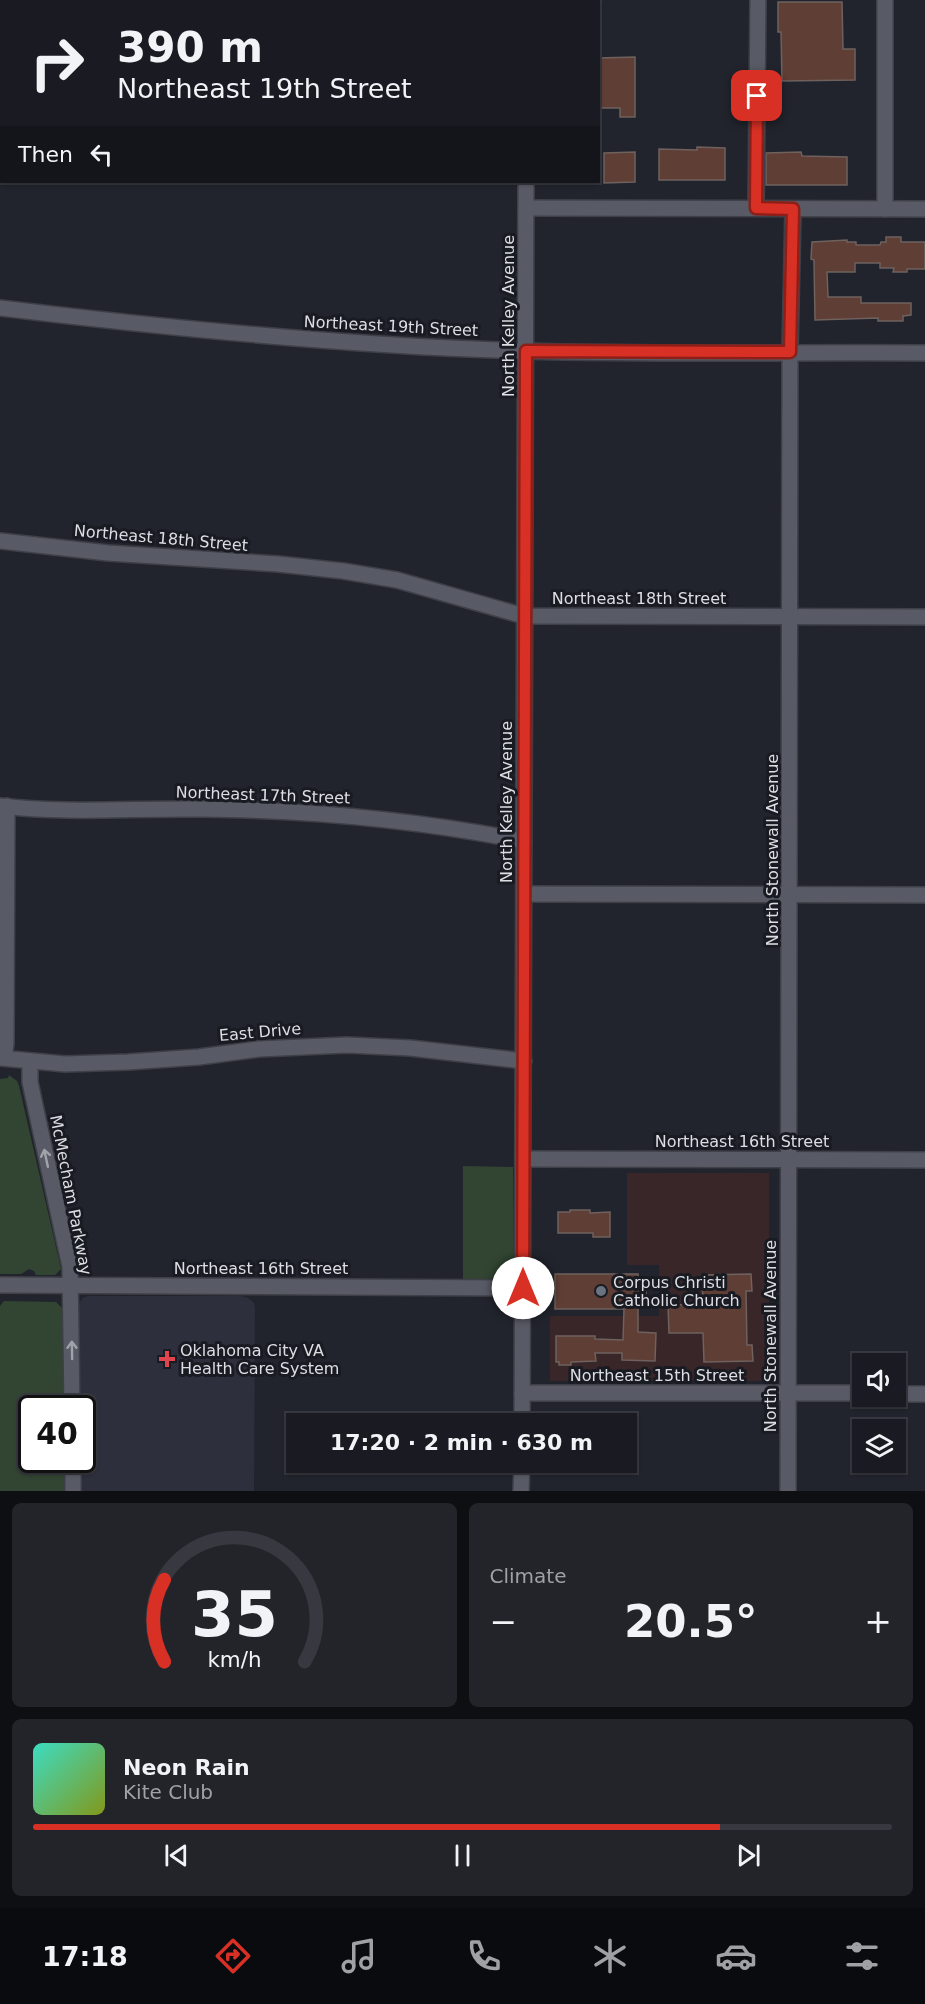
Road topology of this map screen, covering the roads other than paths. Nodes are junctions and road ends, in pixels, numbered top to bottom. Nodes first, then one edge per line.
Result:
1 (758, 0) edge
2 (885, 0) edge
3 (526, 183) edge
4 (526, 208) junction
5 (756, 208) junction
6 (793, 209) junction
7 (885, 209) junction
8 (925, 209) edge
9 (0, 308) edge
10 (526, 351) junction
11 (790, 352) junction
12 (925, 353) edge
13 (0, 541) edge
14 (524, 616) junction
15 (790, 616) junction
16 (925, 617) edge
17 (3, 806) edge
18 (524, 841) junction
19 (524, 894) junction
20 (789, 895) junction
21 (925, 895) edge
22 (2, 1058) edge
23 (30, 1061) junction
24 (524, 1061) junction
25 (523, 1159) junction
26 (789, 1159) junction
27 (925, 1160) edge
28 (0, 1286) edge
29 (70, 1286) junction
30 (523, 1288) junction
31 (522, 1393) junction
32 (788, 1393) junction
33 (852, 1394) edge
34 (906, 1394) edge
35 (925, 1394) edge
36 (72, 1395) edge
37 (522, 1413) edge
38 (73, 1473) edge
39 (522, 1473) edge
40 (73, 1491) edge
41 (521, 1491) edge
42 (788, 1491) edge

1 - 5 street
2 - 7 street
3 - 4 street, North Kelley Avenue
4 - 5 street
4 - 10 street, North Kelley Avenue
5 - 6 street
6 - 7 street
6 - 11 street, North Stonewall Avenue
7 - 8 street
9 - 10 street, Northeast 19th Street
10 - 11 street, Northeast 19th Street
10 - 14 street, North Kelley Avenue
11 - 12 street, Northeast 19th Street
11 - 15 street, North Stonewall Avenue
13 - 14 street, Northeast 18th Street
14 - 15 street, Northeast 18th Street
14 - 18 street, North Kelley Avenue
15 - 16 street, Northeast 18th Street
15 - 20 street, North Stonewall Avenue
17 - 18 street, Northeast 17th Street
17 - 22 street
18 - 19 street, North Kelley Avenue
19 - 20 street
19 - 24 street, North Kelley Avenue
20 - 21 street
20 - 26 street, North Stonewall Avenue
22 - 23 street, East Drive
23 - 24 street, East Drive
29 -> 23 street, McMecham Parkway
24 - 25 street, North Kelley Avenue
25 - 26 street, Northeast 16th Street
25 - 30 street, North Kelley Avenue
26 - 27 street, Northeast 16th Street
26 - 32 street, North Stonewall Avenue
28 - 29 street, Northeast 16th Street
29 - 30 street, Northeast 16th Street
36 -> 29 street, McMecham Parkway
30 - 31 street, North Kelley Avenue
31 - 32 street, Northeast 15th Street
31 - 37 street, North Kelley Avenue
32 - 33 street, Northeast 15th Street
32 - 42 street, North Stonewall Avenue
34 - 35 street
38 - 40 street
39 - 41 street

